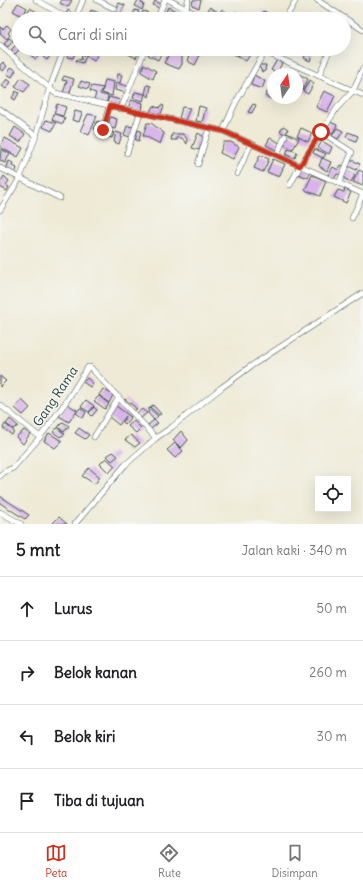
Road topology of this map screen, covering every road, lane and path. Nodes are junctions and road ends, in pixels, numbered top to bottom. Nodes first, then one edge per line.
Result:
1 (3, 0) edge
2 (36, 0) edge
3 (83, 0) edge
4 (97, 0) edge
5 (165, 0) edge
6 (169, 0) edge
7 (188, 0) edge
8 (296, 0) edge
9 (317, 0) edge
10 (0, 4) edge
11 (116, 9) dead end
12 (186, 9) junction
13 (57, 12) edge
14 (79, 12) edge
15 (160, 12) edge
16 (190, 12) edge
17 (289, 12) edge
18 (335, 12) edge
19 (351, 22) edge
20 (363, 30) edge
21 (0, 45) edge
22 (61, 56) edge
23 (142, 56) edge
24 (262, 56) edge
25 (276, 56) edge
26 (328, 56) edge
27 (363, 68) edge
28 (319, 76) junction
29 (49, 90) junction
30 (353, 91) junction
31 (363, 95) edge
32 (110, 106) junction
33 (121, 108) junction
34 (0, 109) edge
35 (140, 113) junction
36 (209, 128) junction
37 (103, 130) dead end
38 (223, 131) junction
39 (321, 132) junction
40 (36, 136) junction
41 (285, 136) dead end
42 (251, 144) junction
43 (127, 154) dead end
44 (277, 155) junction
45 (198, 164) dead end
46 (300, 166) junction
47 (0, 168) edge
48 (237, 174) dead end
49 (20, 178) junction
50 (339, 183) junction
51 (290, 185) dead end
52 (363, 194) edge
53 (60, 198) dead end
54 (0, 210) edge
55 (352, 218) dead end
56 (363, 293) edge
57 (119, 397) junction
58 (0, 405) edge
59 (40, 437) junction
60 (94, 437) dead end
61 (156, 438) junction
62 (0, 476) edge
63 (0, 512) edge
64 (21, 524) edge
65 (74, 524) edge

1 - 10 street
2 - 13 street
3 - 14 street
4 - 11 street
5 - 15 street
6 - 12 street
7 - 12 street
8 - 17 street
9 - 18 street
12 - 16 street
19 - 20 street
21 - 29 street
22 - 29 street
23 - 33 street
24 - 38 street
25 - 28 street
26 - 28 street
27 - 30 street
28 - 30 street
29 - 32 street
29 - 40 street
30 - 31 street
30 - 39 street
32 - 33 street
32 - 37 street
33 - 35 street
34 - 40 street
35 - 36 street
35 - 43 street
36 - 38 street
36 - 45 street
38 - 42 street
39 - 46 street
39 - 50 street
40 - 49 street
41 - 44 street
42 - 44 street
42 - 48 street
44 - 46 street
46 - 50 street
46 - 51 street
47 - 49 street
49 - 53 street
49 - 54 street
50 - 52 street
52 - 55 street
56 - 61 street
57 - 59 street, Gang Rama
57 - 60 street
57 - 61 street, Gang Rama
58 - 59 street, Gang Rama
59 - 62 street
61 - 65 street
63 - 64 street

